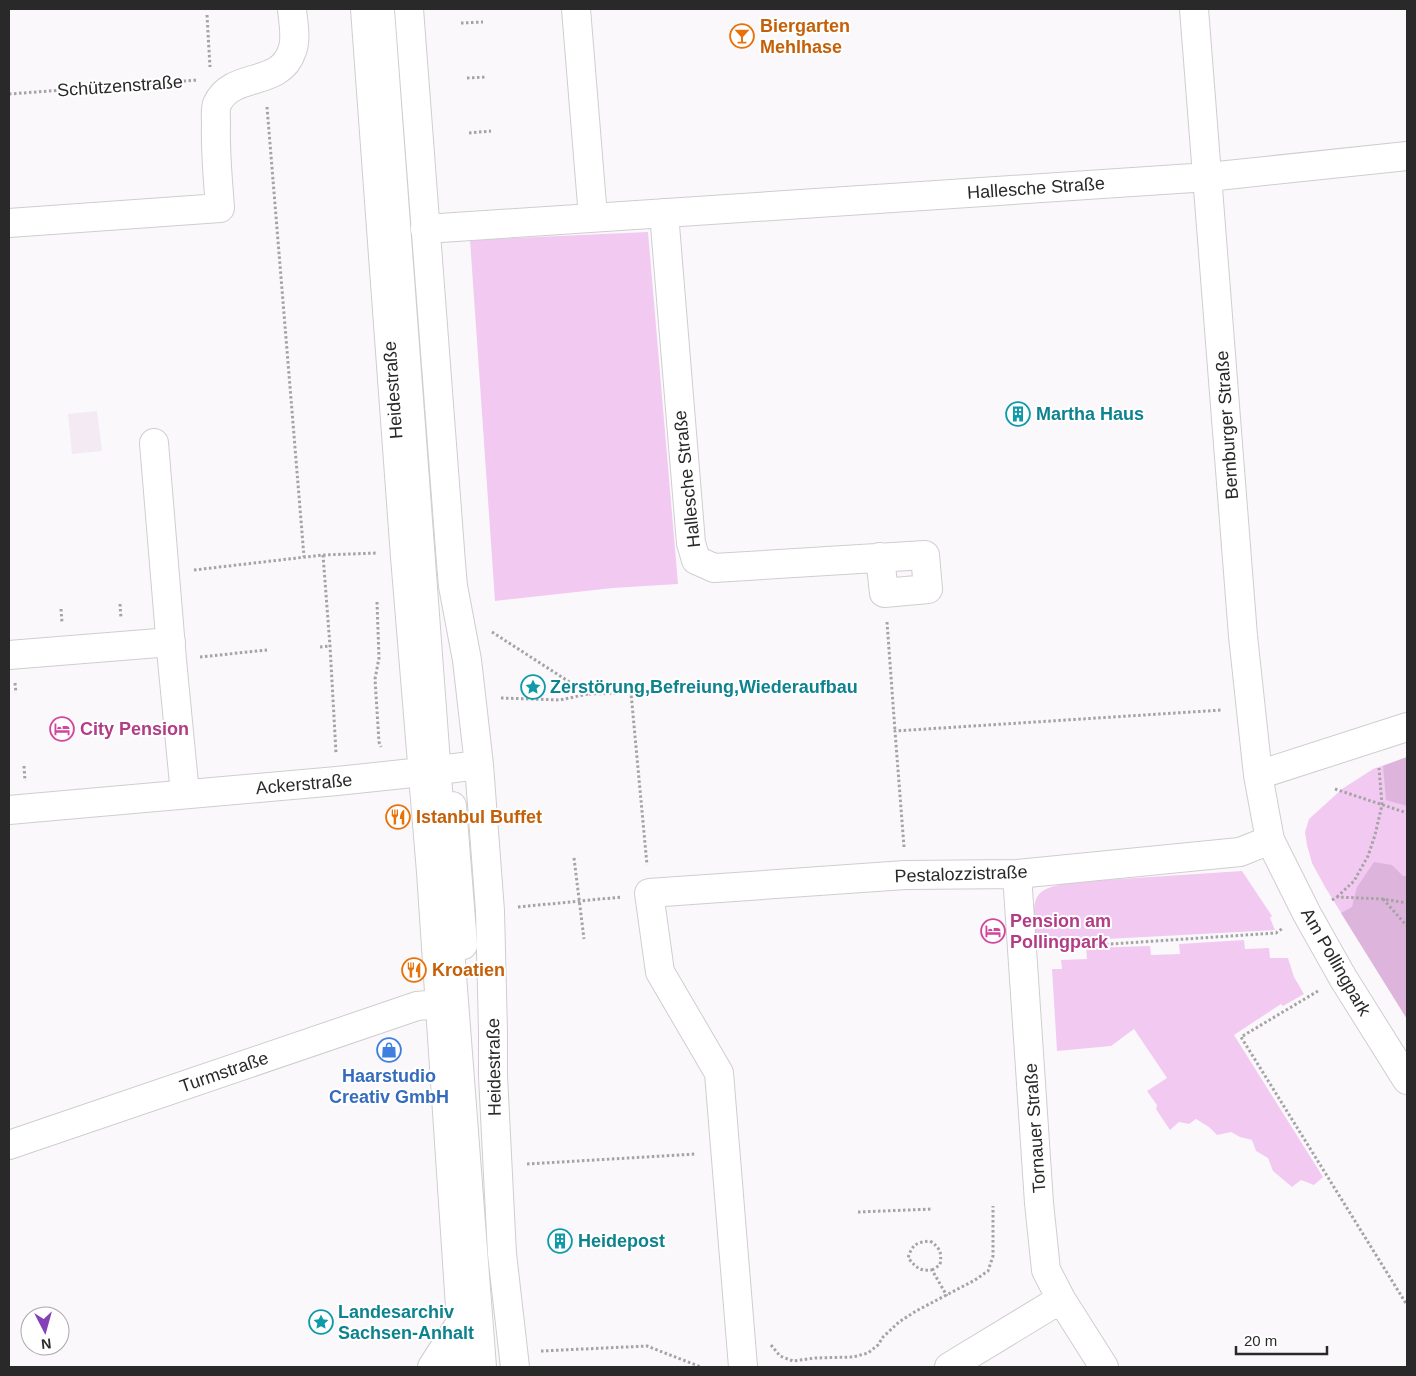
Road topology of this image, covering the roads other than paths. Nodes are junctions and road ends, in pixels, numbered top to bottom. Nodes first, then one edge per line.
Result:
1 (292, 9) edge
2 (365, 9) edge
3 (380, 9) edge
4 (394, 9) edge
5 (409, 9) edge
6 (576, 9) edge
7 (1194, 9) edge
8 (1407, 156) edge
9 (1208, 177) junction
10 (664, 213) junction
11 (593, 217) junction
12 (9, 223) edge
13 (424, 229) junction
14 (154, 443) dead end
15 (880, 557) junction
16 (172, 651) junction
17 (9, 656) edge
18 (1407, 727) edge
19 (479, 765) junction
20 (436, 770) junction
21 (1258, 775) junction
22 (185, 794) junction
23 (9, 810) edge
24 (1270, 840) junction
25 (1017, 874) junction
26 (439, 1004) junction
27 (1407, 1080) edge
28 (9, 1145) edge
29 (1061, 1299) junction
30 (461, 1322) junction
31 (432, 1367) edge
32 (460, 1367) edge
33 (482, 1367) edge
34 (496, 1367) edge
35 (516, 1367) edge
36 (743, 1367) edge
37 (949, 1367) edge
38 (1104, 1367) edge

1 - 12 street
2 - 20 street, Heidestraße
3 - 20 street
4 - 20 street
5 - 13 street, Heidestraße
6 - 11 street
7 - 9 street, Bernburger Straße
8 - 9 street, Hallesche Straße
9 - 10 street, Hallesche Straße
9 - 21 street, Bernburger Straße
10 - 11 street, Hallesche Straße
10 - 15 street, Hallesche Straße
11 - 13 street, Hallesche Straße
13 - 19 street, Heidestraße
14 - 16 street
15 - 15 street, Hallesche Straße
16 - 17 street
16 - 22 street
18 - 21 street
19 - 20 street
19 - 35 street, Heidestraße
20 - 22 street, Ackerstraße
20 - 26 street, Heidestraße
20 - 33 street
20 - 34 street
21 - 24 street, Bernburger Straße
22 - 23 street, Ackerstraße
24 - 25 street, Pestalozzistraße
24 - 27 street, Am Pollingpark
25 - 29 street, Tornauer Straße
25 - 36 street, Pestalozzistraße
26 - 28 street, Turmstraße
26 - 30 street, Heidestraße
29 - 37 street
29 - 38 street, Tornauer Straße
30 - 31 street
30 - 32 street, Heidestraße

